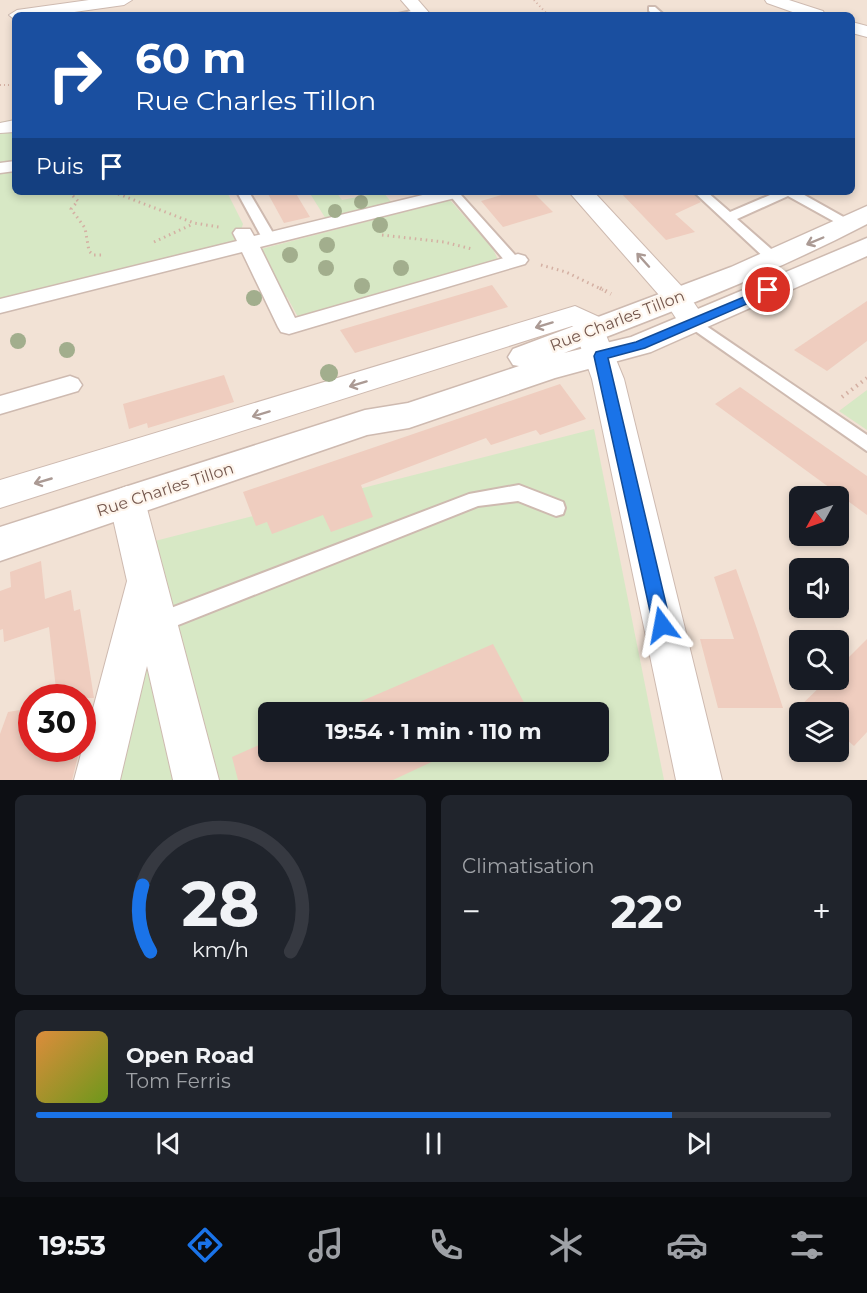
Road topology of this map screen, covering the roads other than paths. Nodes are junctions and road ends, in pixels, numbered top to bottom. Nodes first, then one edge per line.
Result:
1 (124, 0) edge
2 (773, 0) edge
3 (38, 12) edge
4 (808, 12) edge
5 (244, 195) edge
6 (441, 195) edge
7 (458, 195) edge
8 (584, 195) edge
9 (704, 195) edge
10 (781, 195) edge
11 (796, 195) edge
12 (730, 217) junction
13 (858, 219) edge
14 (253, 236) junction
15 (867, 246) edge
16 (773, 258) junction
17 (514, 259) joint
18 (676, 297) junction
19 (0, 306) edge
20 (693, 322) junction
21 (596, 338) junction
22 (70, 385) dead end
23 (0, 405) edge
24 (867, 444) edge
25 (0, 494) edge
26 (127, 501) junction
27 (556, 508) dead end
28 (0, 543) edge
29 (146, 582) junction
30 (158, 623) junction
31 (97, 780) edge
32 (196, 780) edge
33 (699, 780) edge

1 - 3 street
2 - 4 street
5 - 14 lane
6 - 14 street
7 - 17 lane
18 -> 8 street
9 - 12 lane
10 - 12 lane
11 - 13 lane
12 - 16 lane
13 -> 16 street, Rue Charles Tillon
14 - 17 street
14 - 19 street
15 - 20 street, Rue Charles Tillon
16 - 18 street, Rue Charles Tillon
18 - 20 street
18 - 21 street, Rue Charles Tillon
20 - 21 street, Rue Charles Tillon
20 - 24 lane
21 -> 25 street
21 - 26 street, Rue Charles Tillon
21 - 33 street
22 - 23 street
26 - 28 street, Rue Charles Tillon
26 - 29 street
27 - 30 lane
29 - 30 street
29 - 31 street
30 - 32 street

